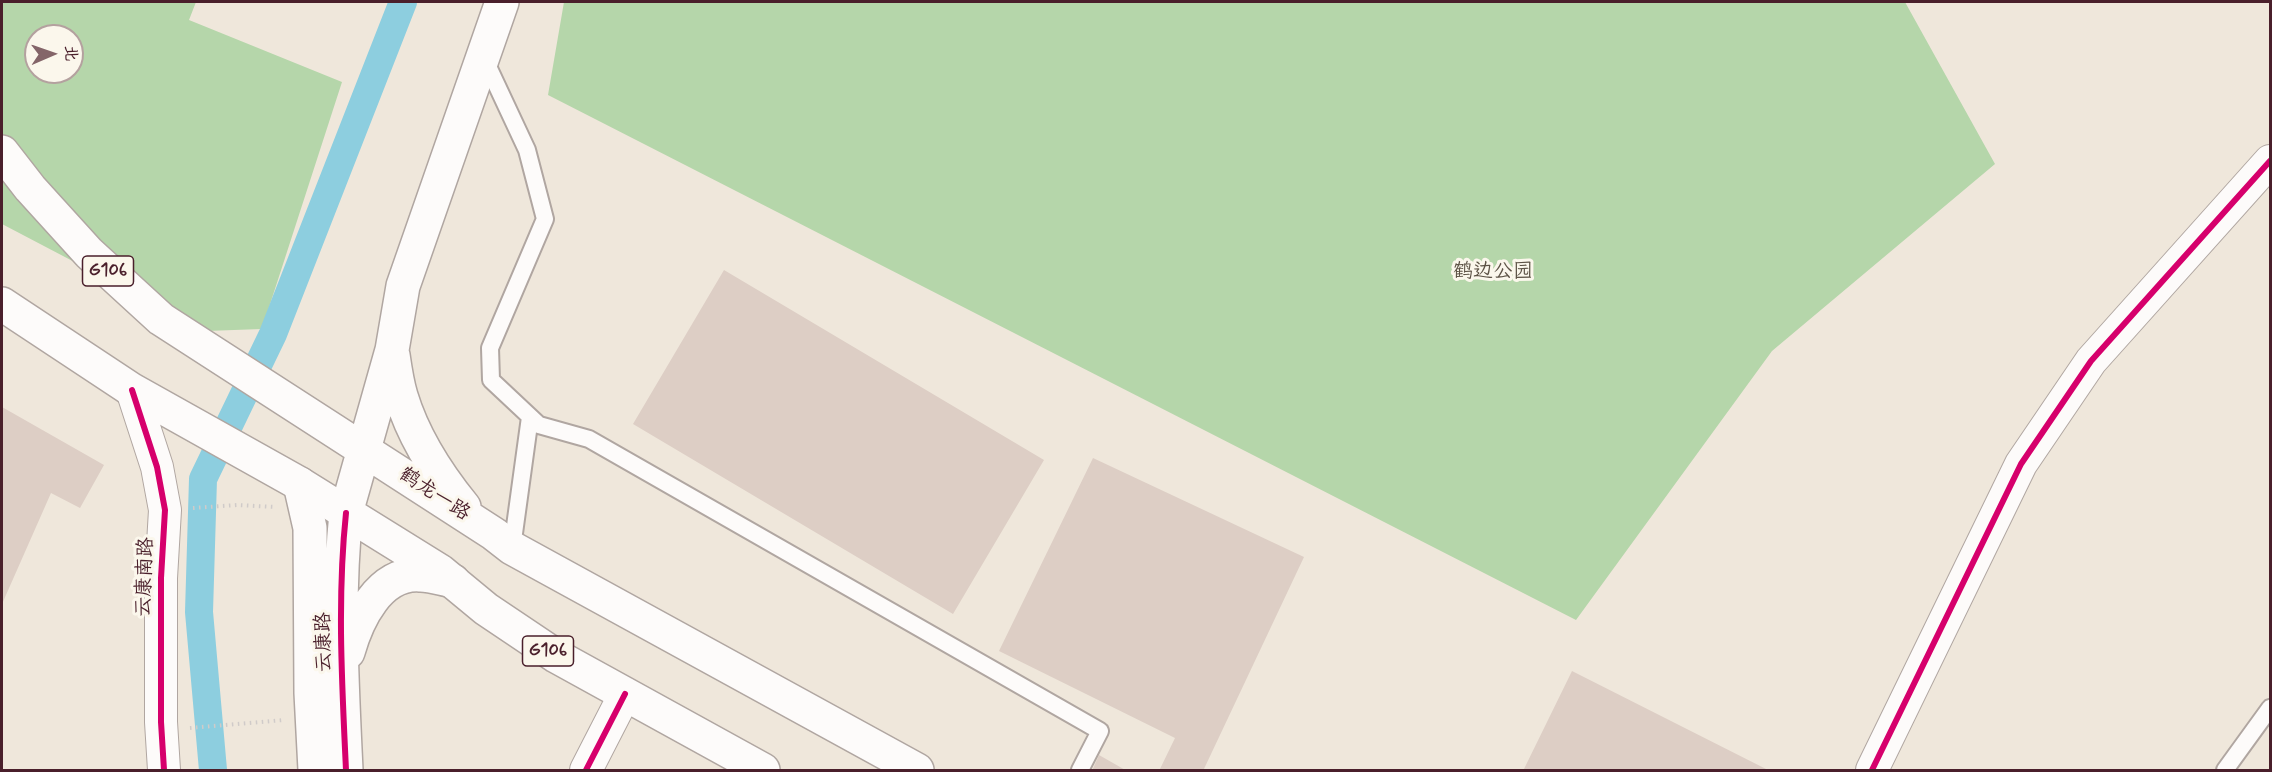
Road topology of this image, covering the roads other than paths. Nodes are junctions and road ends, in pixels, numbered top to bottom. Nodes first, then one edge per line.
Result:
1 (502, 2) edge
2 (483, 57) junction
3 (2, 152) edge
4 (2271, 161) edge
5 (2, 304) edge
6 (392, 350) junction
7 (132, 390) junction
8 (530, 417) junction
9 (363, 449) junction
10 (300, 484) junction
11 (346, 513) junction
12 (503, 541) junction
13 (453, 581) junction
14 (342, 674) junction
15 (625, 694) junction
16 (2271, 708) edge
17 (164, 771) edge
18 (315, 771) edge
19 (346, 771) edge
20 (586, 771) edge
21 (763, 771) edge
22 (917, 771) edge
23 (1080, 771) edge
24 (1872, 771) edge
25 (2225, 771) edge

1 - 2 main road
2 - 6 main road
2 - 8 lane
3 - 9 main road, 鹤龙一路 / G106
4 - 24 street
5 - 7 main road, G106
6 - 9 main road, 云康路
6 - 12 main road, G106
7 - 10 main road, G106
7 - 17 street, 云康南路
8 - 12 lane
8 - 23 lane
9 - 11 main road, 云康路
9 - 12 main road, 鹤龙一路 / G106
10 - 11 main road, G106
10 - 18 main road, 云康路
11 - 13 main road, G106
11 - 14 main road, 云康路
12 - 22 main road, 鹤龙一路 / G106
13 - 14 main road
13 - 15 main road, G106
14 - 19 main road, 云康路
15 - 20 street
15 - 21 main road, G106
16 - 25 lane

